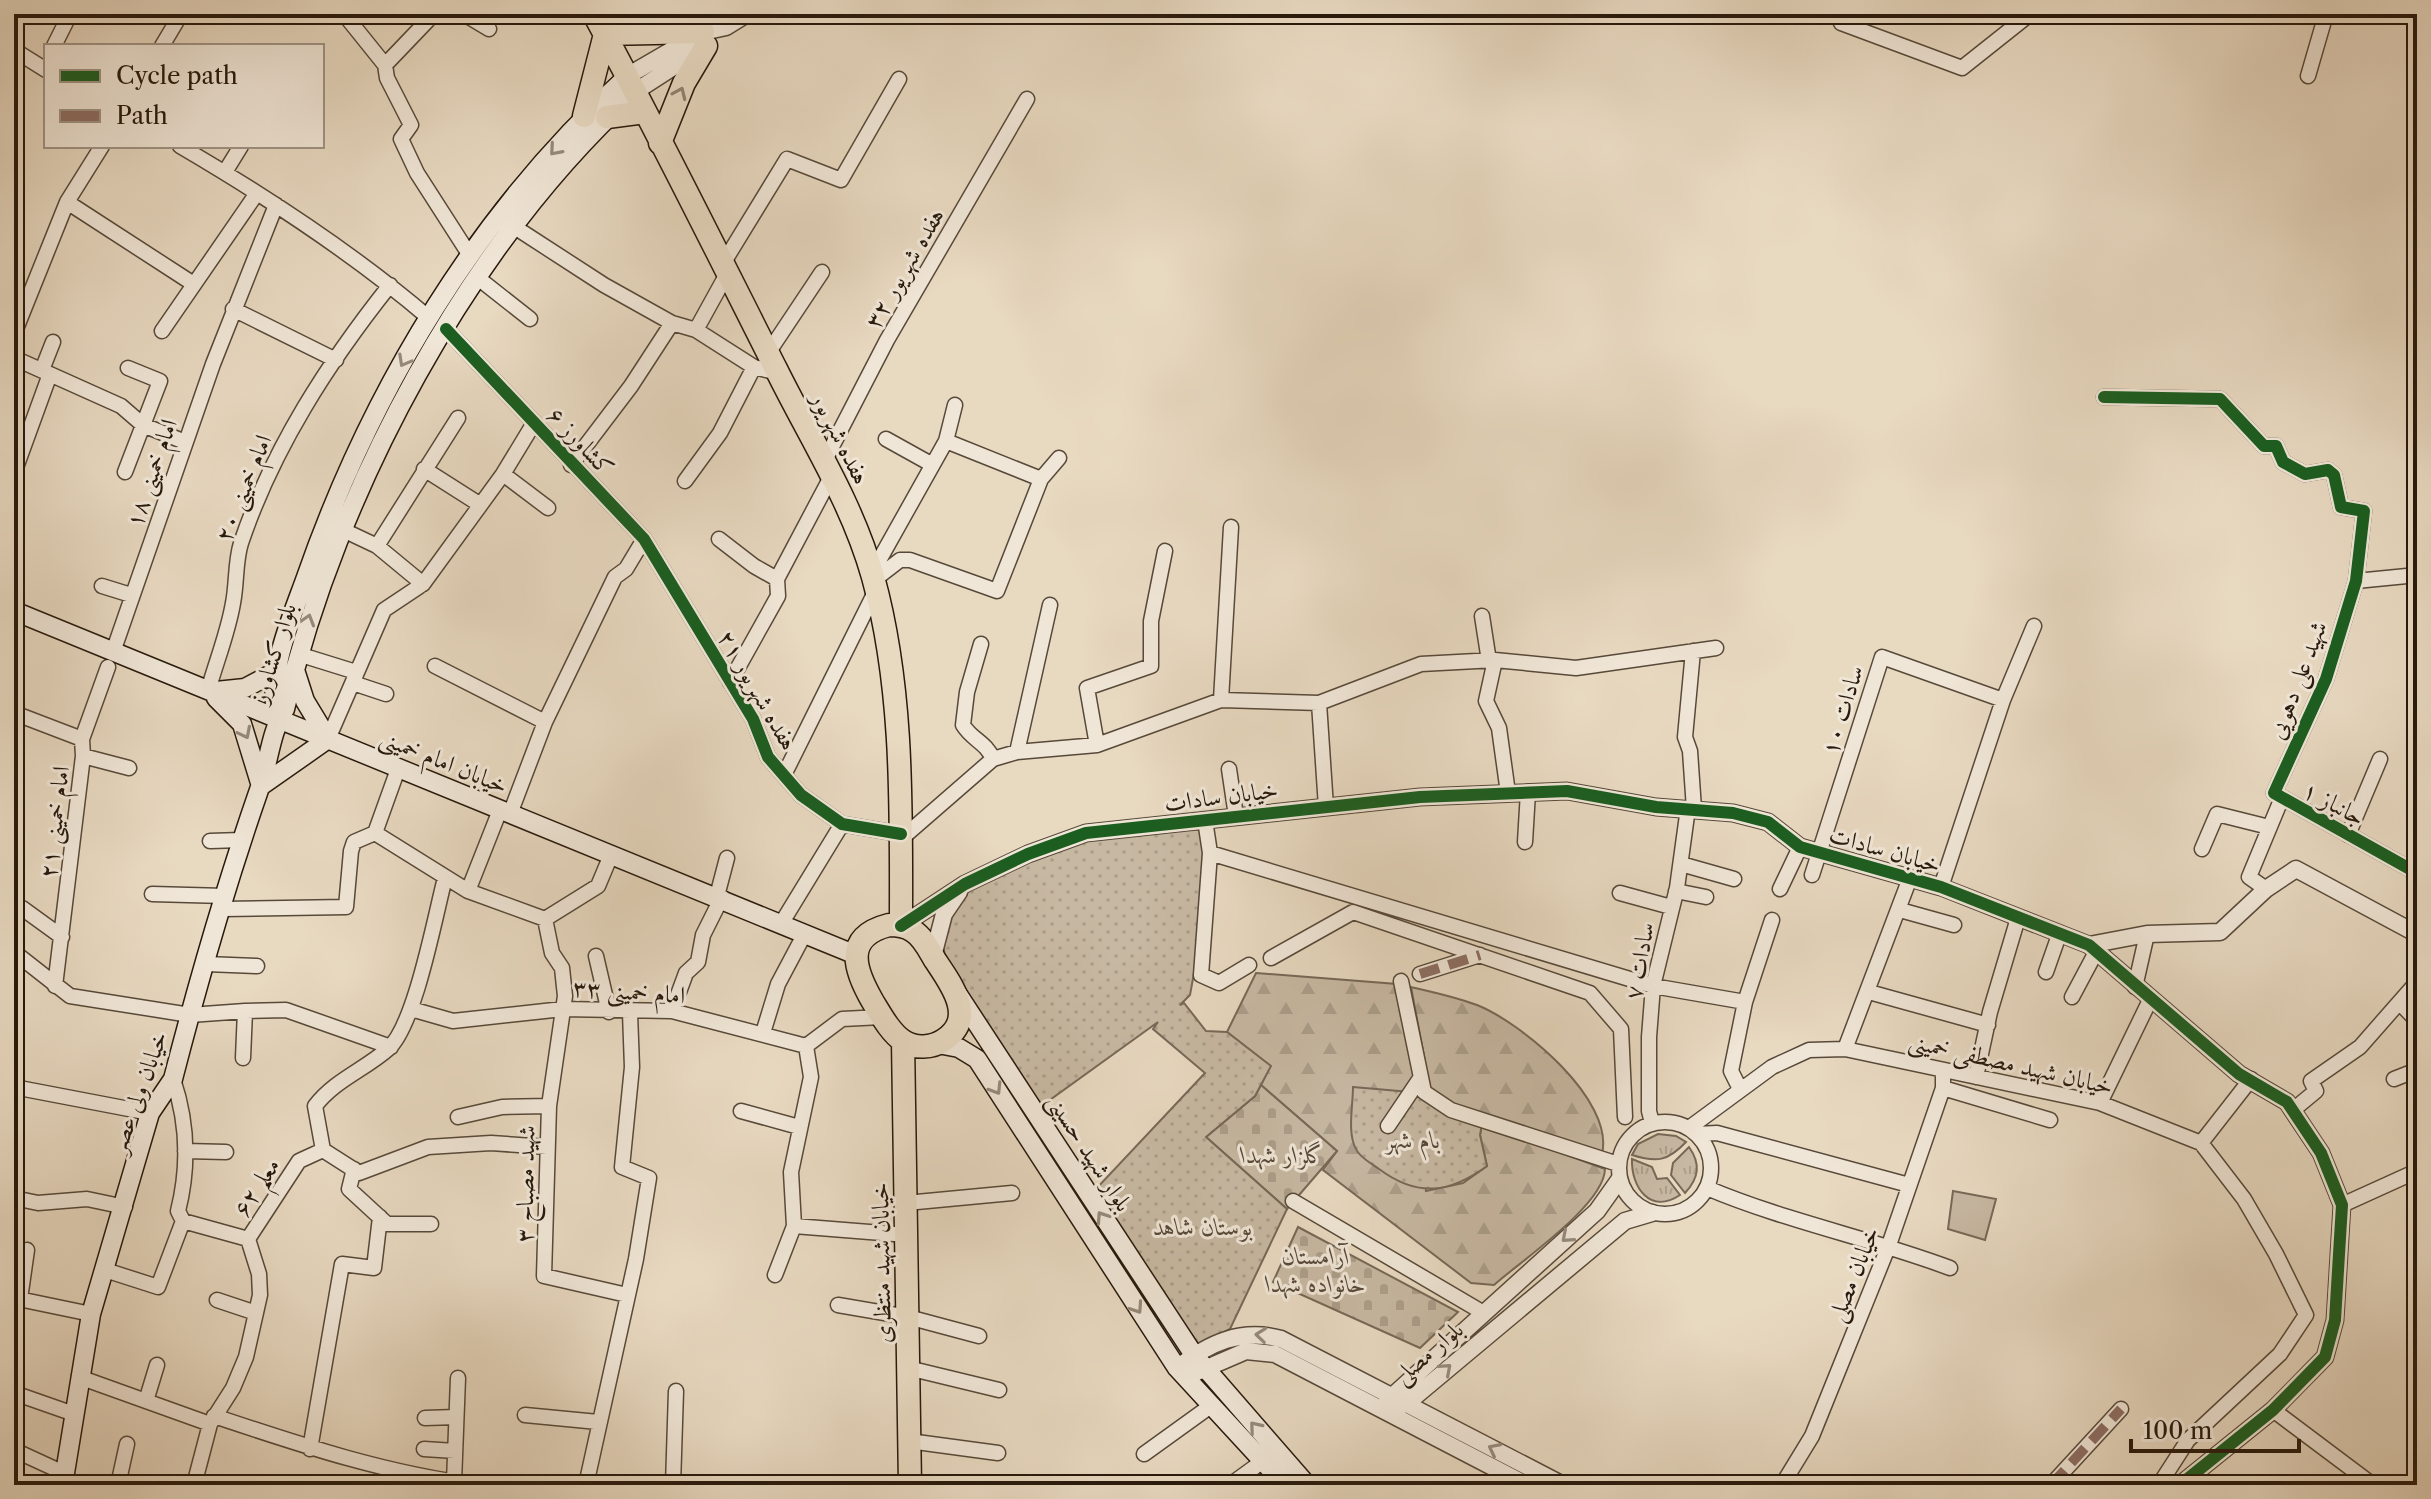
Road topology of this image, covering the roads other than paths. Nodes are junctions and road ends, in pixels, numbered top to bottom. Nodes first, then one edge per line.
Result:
1 (181, 14) edge
2 (344, 14) edge
3 (440, 14) edge
4 (464, 14) edge
5 (594, 14) edge
6 (747, 14) edge
7 (1845, 14) edge
8 (2030, 14) edge
9 (2326, 14) edge
10 (68, 18) dead end
11 (489, 29) dead end
12 (605, 34) junction
13 (705, 39) junction
14 (55, 44) edge
15 (163, 44) edge
16 (14, 50) edge
17 (44, 65) edge
18 (385, 65) junction
19 (2308, 76) dead end
20 (899, 79) dead end
21 (637, 93) junction
22 (1027, 99) dead end
23 (597, 116) junction
24 (660, 143) junction
25 (101, 148) edge
26 (183, 148) edge
27 (240, 148) edge
28 (225, 172) junction
29 (257, 193) junction
30 (67, 202) junction
31 (276, 205) junction
32 (513, 226) junction
33 (469, 254) junction
34 (726, 267) junction
35 (822, 272) dead end
36 (478, 278) junction
37 (192, 283) junction
38 (390, 285) junction
39 (233, 309) junction
40 (429, 318) junction
41 (530, 319) dead end
42 (672, 323) junction
43 (446, 329) junction
44 (696, 330) junction
45 (162, 331) dead end
46 (14, 334) edge
47 (53, 342) dead end
48 (14, 358) edge
49 (336, 360) junction
50 (767, 365) junction
51 (128, 368) dead end
52 (46, 372) junction
53 (2104, 397) dead end
54 (955, 405) dead end
55 (458, 418) dead end
56 (534, 423) junction
57 (143, 425) junction
58 (886, 439) dead end
59 (946, 441) junction
60 (185, 442) junction
61 (1059, 458) dead end
62 (931, 464) junction
63 (571, 465) junction
64 (828, 468) junction
65 (424, 469) junction
66 (125, 472) dead end
67 (14, 473) edge
68 (503, 474) junction
69 (1041, 479) junction
70 (685, 481) dead end
71 (479, 504) junction
72 (548, 508) dead end
73 (1231, 527) dead end
74 (341, 529) junction
75 (644, 539) junction
76 (719, 539) dead end
77 (377, 546) junction
78 (1165, 551) dead end
79 (2417, 575) edge
80 (777, 579) junction
81 (874, 581) junction
82 (2356, 581) junction
83 (423, 584) junction
84 (102, 586) dead end
85 (674, 591) joint
86 (131, 595) junction
87 (1050, 605) dead end
88 (14, 611) edge
89 (1482, 616) dead end
90 (2034, 626) dead end
91 (981, 644) dead end
92 (1716, 648) dead end
93 (1693, 651) junction
94 (111, 659) junction
95 (1492, 661) junction
96 (289, 663) junction
97 (435, 666) dead end
98 (354, 678) junction
99 (730, 682) junction
100 (208, 691) junction
101 (386, 694) dead end
102 (1221, 700) junction
103 (2003, 700) junction
104 (1319, 703) junction
105 (14, 713) edge
106 (277, 721) junction
107 (545, 722) junction
108 (82, 739) junction
109 (328, 739) junction
110 (1097, 745) junction
111 (1017, 752) junction
112 (83, 756) junction
113 (993, 759) junction
114 (2380, 759) dead end
115 (129, 768) dead end
116 (398, 769) junction
117 (1229, 769) dead end
118 (784, 775) junction
119 (261, 786) junction
120 (1528, 792) junction
121 (1508, 793) junction
122 (2278, 796) junction
123 (1326, 807) junction
124 (1691, 808) junction
125 (505, 812) junction
126 (1236, 816) junction
127 (1205, 820) junction
128 (842, 824) junction
129 (2269, 827) junction
130 (375, 833) junction
131 (2348, 835) junction
132 (901, 837) junction
133 (241, 840) junction
134 (210, 841) dead end
135 (1525, 842) dead end
136 (1800, 847) junction
137 (2202, 849) dead end
138 (1210, 853) junction
139 (1820, 854) junction
140 (611, 855) junction
141 (727, 858) dead end
142 (1681, 864) junction
143 (2417, 873) edge
144 (1812, 875) dead end
145 (445, 878) junction
146 (1910, 878) junction
147 (1734, 879) dead end
148 (965, 884) junction
149 (1941, 887) junction
150 (1780, 889) dead end
151 (2266, 889) junction
152 (468, 891) junction
153 (1676, 891) junction
154 (1620, 893) dead end
155 (152, 894) dead end
156 (720, 896) junction
157 (1706, 897) dead end
158 (224, 902) junction
159 (1671, 907) junction
160 (22, 908) dead end
161 (1900, 910) junction
162 (2018, 918) junction
163 (545, 919) junction
164 (1772, 920) dead end
165 (781, 924) junction
166 (1954, 925) dead end
167 (901, 926) junction
168 (2147, 934) junction
169 (2417, 934) edge
170 (804, 935) junction
171 (2059, 935) junction
172 (62, 937) junction
173 (2092, 949) junction
174 (14, 952) edge
175 (856, 955) junction
176 (1480, 955) junction
177 (596, 956) dead end
178 (933, 956) junction
179 (1271, 958) dead end
180 (206, 964) junction
181 (1249, 965) dead end
182 (257, 966) dead end
183 (2046, 972) dead end
184 (1420, 974) dead end
185 (1401, 981) dead end
186 (2417, 982) edge
187 (53, 985) junction
188 (1653, 986) junction
189 (2135, 987) junction
190 (1869, 992) junction
191 (957, 993) junction
192 (2072, 997) dead end
193 (2150, 1000) junction
194 (1745, 1002) junction
195 (2400, 1003) junction
196 (411, 1009) junction
197 (563, 1009) junction
198 (245, 1011) junction
199 (672, 1011) junction
200 (609, 1012) junction
201 (630, 1013) junction
202 (190, 1015) junction
203 (882, 1017) junction
204 (2417, 1021) edge
205 (1988, 1025) junction
206 (763, 1033) junction
207 (903, 1041) junction
208 (938, 1044) junction
209 (806, 1046) junction
210 (994, 1046) junction
211 (391, 1047) junction
212 (1845, 1049) junction
213 (243, 1058) dead end
214 (977, 1059) junction
215 (2417, 1070) edge
216 (1943, 1071) junction
217 (1421, 1077) junction
218 (1976, 1077) junction
219 (173, 1079) junction
220 (2251, 1079) junction
221 (2394, 1079) dead end
222 (14, 1087) edge
223 (1943, 1088) junction
224 (1740, 1089) junction
225 (2100, 1103) junction
226 (549, 1106) junction
227 (2293, 1110) junction
228 (741, 1111) dead end
229 (150, 1113) junction
230 (458, 1117) dead end
231 (1625, 1117) dead end
232 (2050, 1120) dead end
233 (1652, 1123) junction
234 (1388, 1126) dead end
235 (799, 1127) junction
236 (1693, 1131) junction
237 (2201, 1143) junction
238 (547, 1147) junction
239 (323, 1150) junction
240 (185, 1151) junction
241 (226, 1152) dead end
242 (354, 1169) junction
243 (2417, 1171) edge
244 (1619, 1172) junction
245 (1909, 1185) junction
246 (1707, 1188) junction
247 (1012, 1193) dead end
248 (14, 1198) edge
249 (1293, 1201) dead end
250 (906, 1203) junction
251 (2342, 1205) junction
252 (125, 1207) junction
253 (1652, 1213) junction
254 (380, 1217) junction
255 (183, 1221) junction
256 (431, 1224) dead end
257 (794, 1226) junction
258 (907, 1235) junction
259 (248, 1239) junction
260 (1889, 1245) junction
261 (27, 1250) dead end
262 (1950, 1268) dead end
263 (105, 1270) junction
264 (775, 1275) dead end
265 (627, 1295) junction
266 (17, 1298) edge
267 (217, 1300) dead end
268 (838, 1305) dead end
269 (1482, 1312) junction
270 (256, 1313) junction
271 (91, 1314) junction
272 (908, 1317) junction
273 (979, 1336) dead end
274 (1199, 1360) junction
275 (157, 1365) dead end
276 (908, 1368) junction
277 (1182, 1373) junction
278 (79, 1377) junction
279 (458, 1378) dead end
280 (999, 1390) dead end
281 (676, 1391) dead end
282 (14, 1393) edge
283 (146, 1401) junction
284 (1386, 1402) junction
285 (1406, 1404) junction
286 (1212, 1405) junction
287 (2121, 1409) dead end
288 (2273, 1410) junction
289 (74, 1414) junction
290 (525, 1415) dead end
291 (456, 1417) junction
292 (425, 1418) dead end
293 (212, 1420) junction
294 (598, 1422) junction
295 (909, 1441) junction
296 (127, 1444) dead end
297 (310, 1449) junction
298 (424, 1449) dead end
299 (14, 1450) edge
300 (455, 1451) junction
301 (998, 1453) dead end
302 (1144, 1454) dead end
303 (1263, 1461) junction
304 (64, 1479) edge
305 (404, 1479) edge
306 (446, 1482) edge
307 (1516, 1483) edge
308 (118, 1485) edge
309 (194, 1485) edge
310 (478, 1485) edge
311 (586, 1485) edge
312 (673, 1485) edge
313 (910, 1485) edge
314 (1230, 1485) edge
315 (1285, 1485) edge
316 (1307, 1485) edge
317 (1563, 1485) edge
318 (1782, 1485) edge
319 (2051, 1485) edge
320 (2159, 1485) edge
321 (2180, 1485) edge
322 (2373, 1485) edge

1 - 15 street
2 - 18 street
3 - 18 street
4 - 11 street
5 - 12 main road, هفده شهریور
6 - 13 street
7 - 8 street
9 - 19 street
10 - 14 street
12 - 13 main road
12 - 21 main road, هفده شهریور
12 - 23 main road
13 - 21 street
24 -> 13 main road
16 - 17 street
18 - 33 street
20 - 34 street
21 - 23 main road
21 - 23 main road, بلوار کشاورز
21 - 24 main road, هفده شهریور
22 - 64 street, هفده شهریور ۳۲
23 - 32 main road, بلوار کشاورز
23 -> 33 main road, بلوار کشاورز
24 - 34 main road, هفده شهریور
25 - 30 street
26 - 28 street
27 - 28 street
28 - 29 street
29 - 31 street
29 - 37 street
30 - 37 street
30 - 46 street
31 - 38 street
31 - 39 street, امام خمینی ۱۸
32 - 36 main road, بلوار کشاورز
32 - 42 street
33 - 40 main road, بلوار کشاورز
34 - 44 street
34 - 50 main road, هفده شهریور
35 - 50 street
36 - 41 street
36 - 43 main road, بلوار کشاورز
37 - 45 street
38 - 40 street
38 - 49 street, امام خمینی ۲۰
39 - 49 street
39 - 60 street, امام خمینی ۱۸
40 -> 96 main road, بلوار کشاورز
42 - 44 street
42 - 63 street
43 - 56 street, کشاورز ۶
43 - 74 main road, بلوار کشاورز
44 - 50 street
47 - 52 street
48 - 52 street
49 - 100 street, امام خمینی ۲۰
50 - 64 main road, هفده شهریور
50 - 70 street
51 - 57 street
52 - 57 street
52 - 67 street
53 - 82 street, شهید علی دهویی
54 - 59 street
55 - 65 street
56 - 63 street, کشاورز ۶
56 - 68 street
57 - 60 street
57 - 66 street
58 - 62 street
59 - 62 street
59 - 69 street
60 - 86 street, امام خمینی ۱۸
61 - 69 street
62 - 81 street
63 - 75 street, کشاورز ۶
64 - 80 street, هفده شهریور ۳۲
64 - 81 main road, هفده شهریور
65 - 71 street
65 - 77 street
68 - 71 street
68 - 72 street
69 - 81 street
71 - 83 street
73 - 102 street
74 - 77 street
96 -> 74 main road, بلوار کشاورز
75 - 85 street, کشاورز ۶
75 - 107 street
76 - 80 street
77 - 83 street
78 - 110 street
79 - 82 street
80 - 99 street, هفده شهریور ۳۲
81 - 118 street
81 - 132 main road, هفده شهریور
82 - 122 street, شهید علی دهویی
83 - 98 street
84 - 86 street
85 - 99 street, هفده شهریور ۲۱
86 - 94 street, امام خمینی ۱۸
87 - 111 street
88 - 94 main road, خیابان امام خمینی
89 - 95 street
90 - 103 street
91 - 113 street
92 - 93 street
93 - 95 street
93 - 124 street, سادات ۷
94 - 100 main road, خیابان امام خمینی
94 - 108 street, امام خمینی ۲۱
95 - 104 street
95 - 121 street
96 - 98 street
96 - 100 main road
96 - 106 main road, بلوار کشاورز
96 - 109 main road
97 - 107 street
98 - 101 street
98 - 109 street
99 - 118 street, هفده شهریور ۲۱
100 - 106 main road, خیابان امام خمینی
100 -> 119 main road
102 - 104 street
102 - 110 street
103 - 139 street, سادات ۱۰
103 - 149 street
104 - 123 street
105 - 108 street
106 - 109 main road, خیابان امام خمینی
106 - 119 main road, خیابان ولی عصر
107 - 125 street
108 - 112 street, امام خمینی ۲۱
109 - 116 main road, خیابان امام خمینی
109 - 119 main road
110 - 111 street
111 - 113 street
112 - 115 street
112 - 172 street, امام خمینی ۲۱
113 - 132 street
114 - 131 street
116 - 125 main road, خیابان امام خمینی
116 - 130 street
117 - 126 street
118 - 128 street, هفده شهریور ۲۱
119 - 133 main road, خیابان ولی عصر
120 - 121 street, خیابان سادات
120 - 124 street, خیابان سادات
120 - 135 street
121 - 123 street, خیابان سادات
122 - 129 street, شهید علی دهویی
122 - 131 street, جانباز ۱
123 - 126 street, خیابان سادات
124 - 136 street, خیابان سادات
124 - 142 street, سادات ۷
125 - 140 main road, خیابان امام خمینی
125 - 152 street
126 - 127 street, خیابان سادات
127 - 138 street
127 - 148 street, خیابان سادات
128 - 132 street, هفده شهریور ۲۱
128 - 165 street
129 - 137 street
129 - 151 street, شهید علی دهویی
130 - 145 street
130 - 158 street
131 - 143 street, جانباز ۱
132 - 167 main road, هفده شهریور
133 - 134 street
133 - 158 main road, خیابان ولی عصر
136 - 139 street, خیابان سادات
136 - 150 street
138 - 181 street
138 - 188 street
139 - 144 street
139 - 146 street, خیابان سادات
140 - 156 main road, خیابان امام خمینی
140 - 163 street
141 - 156 street
142 - 147 street
142 - 153 street, سادات ۷
145 - 152 street
145 - 196 street
146 - 149 street, خیابان سادات
146 - 161 street
148 - 167 street, خیابان سادات
148 - 178 street
149 - 162 street, خیابان سادات
151 - 168 street
151 - 169 street
152 - 163 street
153 - 157 street
153 - 159 street, سادات ۷
154 - 159 street
155 - 158 street
156 - 165 main road, خیابان امام خمینی
156 - 199 street
158 - 180 main road, خیابان ولی عصر
159 - 188 street, سادات ۷
160 - 172 street
161 - 166 street
161 - 190 street
162 - 171 street, خیابان سادات
162 - 205 street
163 - 197 street, شهید مصباح ۳
164 - 194 street
165 - 170 main road, خیابان امام خمینی
167 - 175 main road
167 - 178 main road
168 - 173 street
168 - 189 street
170 - 175 main road, خیابان امام خمینی
170 - 206 street
171 - 173 street, خیابان سادات
171 - 183 street
172 - 187 street, امام خمینی ۲۱
173 - 189 street, خیابان سادات
173 - 192 street
174 - 187 street
175 - 203 main road
176 - 179 street
176 - 184 street
176 - 231 street
177 - 200 street
178 - 191 main road
180 - 182 street
180 - 202 main road, خیابان ولی عصر
185 - 217 street
186 - 195 street
187 - 202 street
188 - 194 street
188 - 233 street, سادات ۷
189 - 193 street, خیابان سادات
190 - 205 street
190 - 212 street
191 - 208 main road
191 - 210 main road, بلوار شهید حسینی
193 - 220 street, خیابان سادات
193 - 225 street
194 - 224 street
195 - 204 street
195 - 227 street
196 - 197 street, امام خمینی ۳۳
196 - 211 street
197 - 200 street, امام خمینی ۳۳
197 - 226 street, شهید مصباح ۳
198 - 202 street
198 - 211 street
198 - 213 street
199 - 201 street, امام خمینی ۳۳
199 - 206 street, امام خمینی ۳۳
200 - 201 street, امام خمینی ۳۳
201 - 265 street
202 - 219 main road, خیابان ولی عصر
203 - 207 main road
203 - 209 street
205 - 218 street
206 - 209 street, امام خمینی ۳۳
207 - 208 main road
207 - 250 main road, خیابان شهید منتظری
208 - 214 main road
209 - 235 street
210 - 214 main road
274 -> 210 main road, بلوار شهید حسینی
211 - 239 street
212 - 216 street, خیابان شهید مصطفی خمینی
212 - 224 street, خیابان شهید مصطفی خمینی
214 -> 277 main road, بلوار شهید حسینی
215 - 221 street
216 - 218 street, خیابان شهید مصطفی خمینی
216 - 223 street, خیابان مصلی
217 - 234 street
217 - 244 street
218 - 225 street, خیابان شهید مصطفی خمینی
219 - 229 main road, خیابان ولی عصر
219 - 240 street
220 - 227 street, خیابان سادات
220 - 237 street
222 - 229 street
223 - 232 street
223 - 245 street, خیابان مصلی
224 - 236 street, خیابان شهید مصطفی خمینی
225 - 237 street, خیابان شهید مصطفی خمینی
226 - 230 street
226 - 238 street, شهید مصباح ۳
227 - 251 street, خیابان سادات
228 - 235 street
229 - 252 main road, خیابان ولی عصر
233 - 236 street
233 - 244 street
235 - 257 street
236 - 245 street
236 - 246 street
237 - 320 street
238 - 242 street
238 - 265 street, شهید مصباح ۳
239 - 242 street
239 - 259 street, معلم ۶۲
240 - 241 street
240 - 255 street
242 - 254 street
243 - 251 street
244 - 253 street
244 -> 269 street, بلوار مصلی
245 - 260 street, خیابان مصلی
246 - 253 street
246 - 260 street
247 - 250 street
248 - 252 street
249 - 269 street
250 - 258 main road, خیابان شهید منتظری
251 - 288 street, خیابان سادات
252 - 263 main road, خیابان ولی عصر
285 -> 253 street, بلوار مصلی
254 - 256 street
254 - 297 street
255 - 259 street
255 - 263 street
257 - 258 street
257 - 264 street
258 - 272 main road, خیابان شهید منتظری
259 - 270 street, معلم ۶۲
260 - 262 street
260 - 318 street, خیابان مصلی
261 - 266 street
263 - 271 main road, خیابان ولی عصر
265 - 294 street
266 - 271 street
267 - 270 street
268 - 272 street
269 - 284 street, بلوار مصلی
270 - 293 street, معلم ۶۲
271 - 278 main road, خیابان ولی عصر
272 - 273 street
272 - 276 main road, خیابان شهید منتظری
274 - 277 street
274 - 284 street
316 -> 274 main road, بلوار شهید حسینی
275 - 283 street
276 - 280 street
276 - 295 main road, خیابان شهید منتظری
277 - 286 main road, بلوار شهید حسینی
278 - 283 street
278 - 289 main road, خیابان ولی عصر
279 - 291 street
281 - 312 street
282 - 289 street
283 - 293 street
284 - 285 street, بلوار مصلی
284 - 307 street
317 -> 285 street
286 - 302 street
286 - 303 main road, بلوار شهید حسینی
287 - 319 street
288 - 321 street, خیابان سادات
288 - 322 street
289 - 304 main road, خیابان ولی عصر
290 - 294 street
291 - 292 street
291 - 300 street
293 - 297 street
293 - 309 street, معلم ۶۲
294 - 311 street
295 - 301 street
295 - 313 main road, خیابان شهید منتظری
296 - 308 street
297 - 305 street
298 - 300 street
299 - 304 street
300 - 306 street
303 - 314 street
303 - 315 main road, بلوار شهید حسینی
305 - 306 street
306 - 310 street

